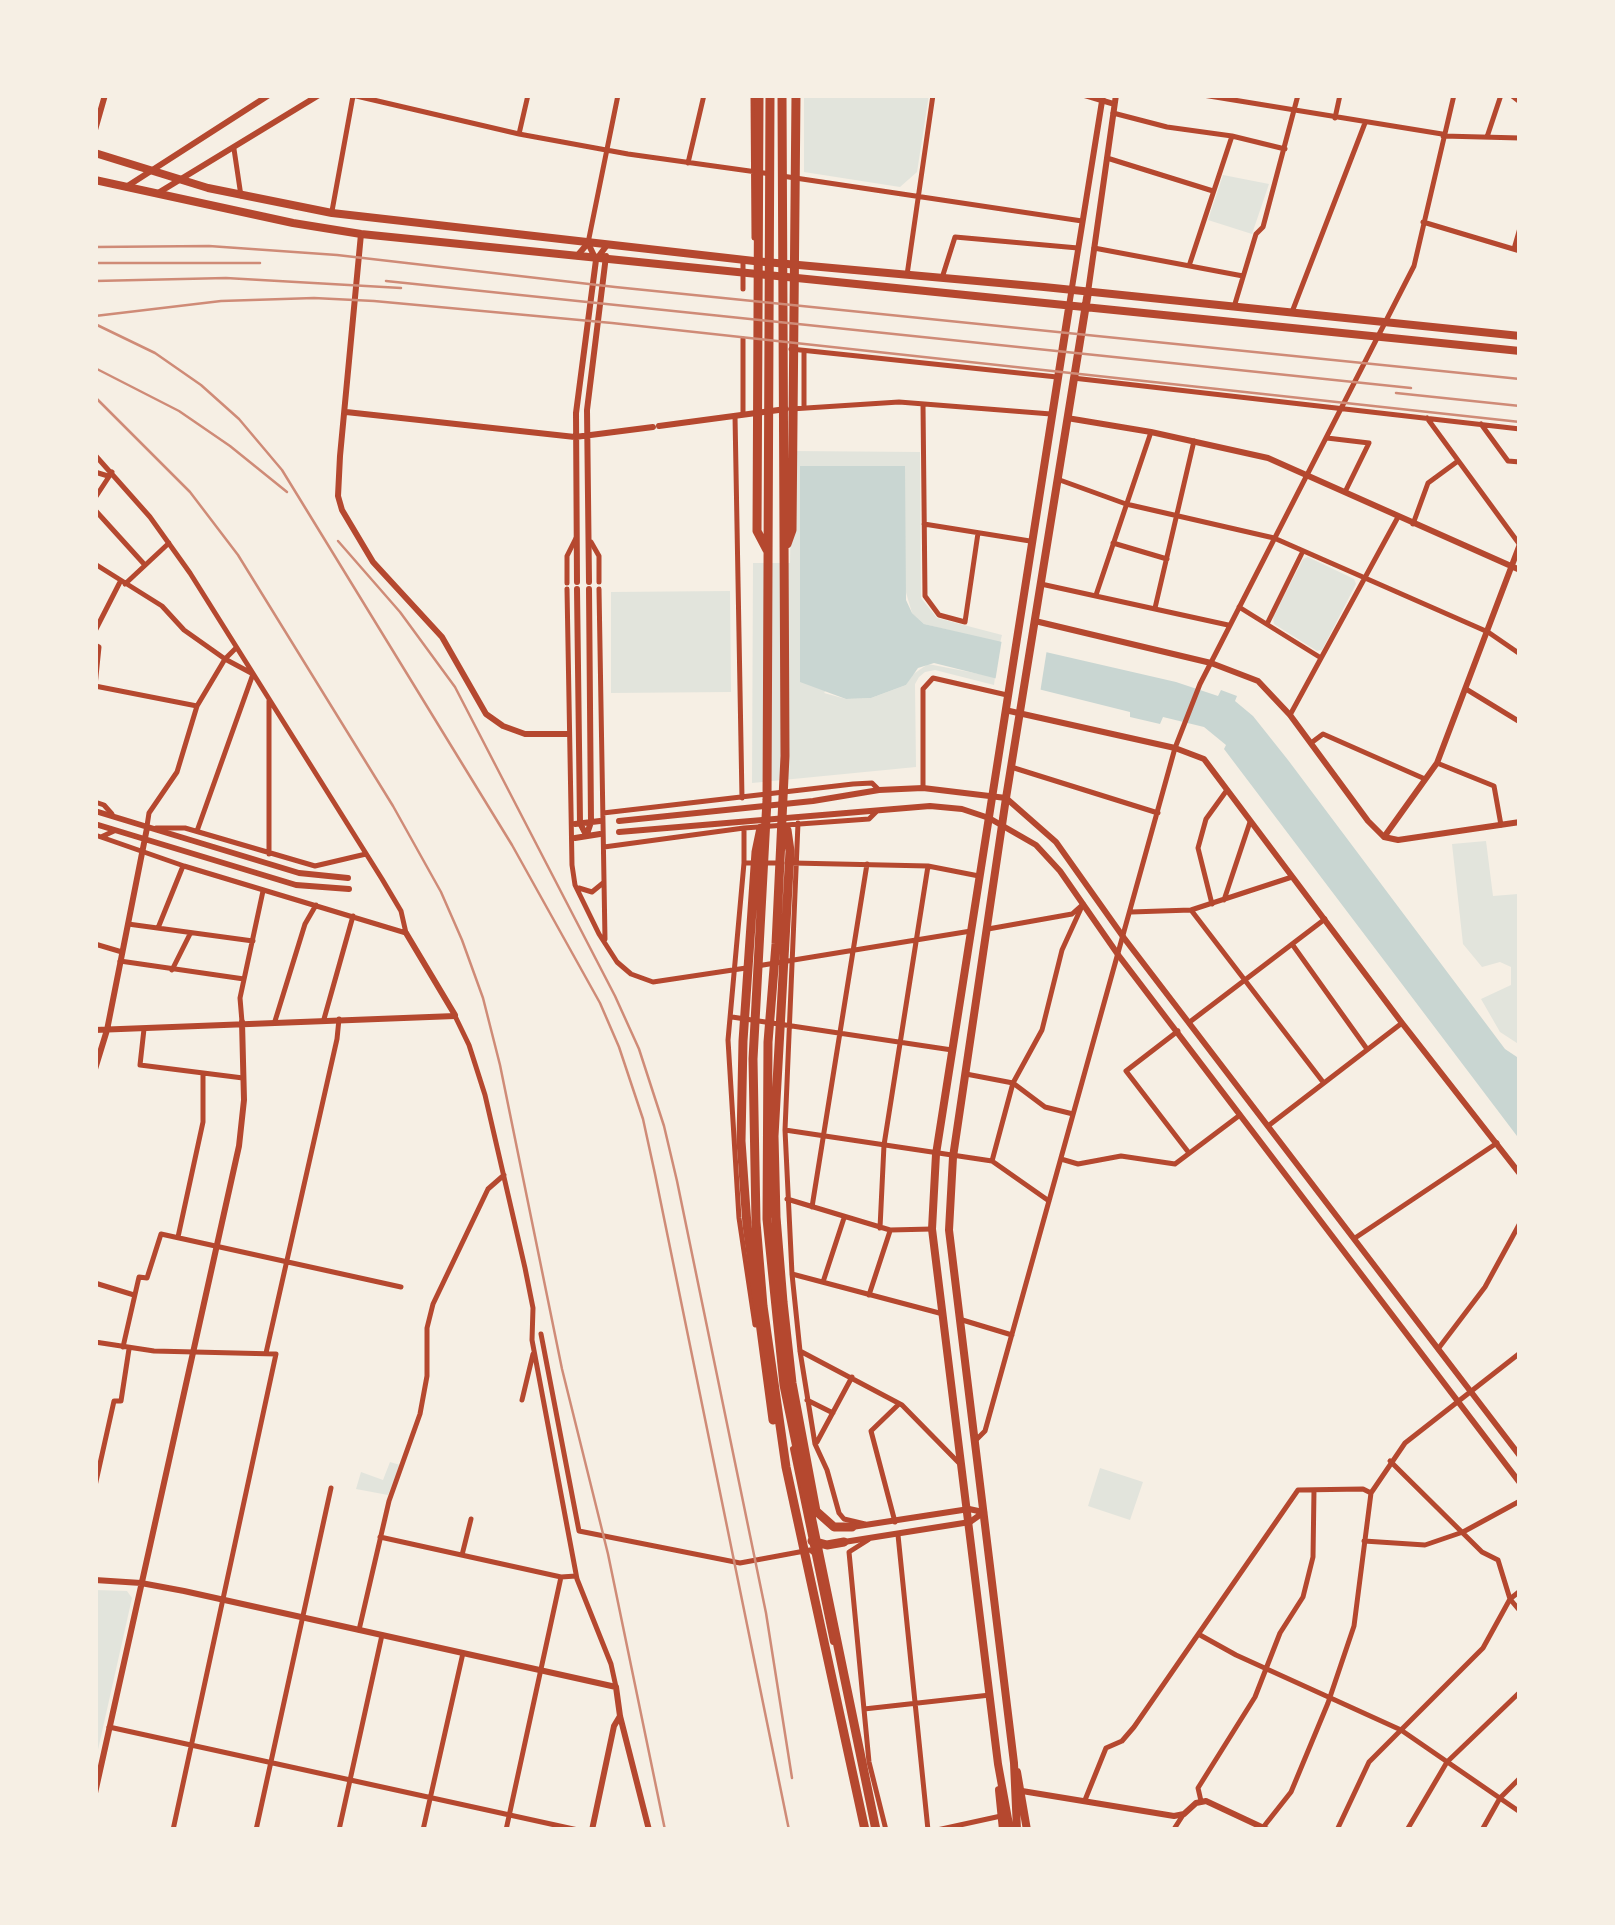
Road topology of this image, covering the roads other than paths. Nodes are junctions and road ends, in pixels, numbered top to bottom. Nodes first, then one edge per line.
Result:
1 (105, 95) edge
2 (270, 95) edge
3 (319, 95) edge
4 (528, 95) edge
5 (618, 95) edge
6 (704, 95) edge
7 (756, 95) edge
8 (770, 95) edge
9 (782, 95) edge
10 (796, 95) edge
11 (932, 95) edge
12 (1084, 95) edge
13 (1203, 95) edge
14 (1298, 95) edge
15 (1340, 95) edge
16 (1454, 95) edge
17 (1501, 95) edge
18 (1512, 95) edge
19 (353, 96) edge
20 (1102, 98) edge
21 (1238, 99) edge
22 (1520, 102) edge
23 (1114, 104) edge
24 (1295, 112) junction
25 (1335, 118) junction
26 (1364, 123) junction
27 (95, 130) edge
28 (519, 134) junction
29 (1443, 135) junction
30 (1232, 136) junction
31 (1487, 137) junction
32 (1520, 138) edge
33 (234, 149) junction
34 (605, 149) junction
35 (1285, 149) junction
36 (95, 153) edge
37 (1108, 158) junction
38 (688, 163) junction
39 (151, 169) junction
40 (754, 172) junction
41 (795, 178) junction
42 (95, 180) edge
43 (185, 180) junction
44 (126, 187) junction
45 (1214, 191) junction
46 (158, 194) junction
47 (241, 196) junction
48 (917, 196) junction
49 (332, 213) junction
50 (1082, 222) junction
51 (1423, 222) junction
52 (1520, 228) edge
53 (360, 234) junction
54 (588, 243) junction
55 (606, 245) junction
56 (1078, 248) junction
57 (1094, 248) junction
58 (1517, 250) edge
59 (576, 256) junction
60 (601, 260) junction
61 (743, 260) junction
62 (754, 261) junction
63 (794, 264) junction
64 (1189, 267) junction
65 (743, 275) junction
66 (906, 275) junction
67 (1243, 276) junction
68 (942, 278) junction
69 (743, 289) dead end
70 (1072, 290) junction
71 (1088, 292) junction
72 (1234, 306) junction
73 (1069, 308) junction
74 (1085, 310) junction
75 (1292, 312) junction
76 (1387, 321) junction
77 (1379, 336) junction
78 (1520, 336) edge
79 (743, 339) dead end
80 (804, 350) junction
81 (1520, 351) edge
82 (1057, 377) junction
83 (1073, 378) junction
84 (924, 404) junction
85 (804, 408) junction
86 (790, 409) junction
87 (1342, 409) junction
88 (346, 412) junction
89 (739, 414) junction
90 (1051, 414) junction
91 (1067, 418) junction
92 (1426, 418) junction
93 (1480, 424) junction
94 (1520, 429) edge
95 (1152, 432) junction
96 (586, 436) junction
97 (575, 437) junction
98 (1326, 438) junction
99 (1194, 441) junction
100 (95, 455) edge
101 (1458, 461) junction
102 (1520, 462) edge
103 (95, 472) edge
104 (110, 474) junction
105 (1307, 474) junction
106 (1057, 479) junction
107 (1345, 492) junction
108 (95, 498) edge
109 (1126, 504) junction
110 (95, 510) edge
111 (1179, 516) junction
112 (1398, 517) junction
113 (924, 524) junction
114 (1413, 524) junction
115 (978, 533) junction
116 (1274, 538) junction
117 (589, 539) junction
118 (1030, 541) junction
119 (1113, 542) junction
120 (169, 543) junction
121 (1520, 544) edge
122 (1304, 551) junction
123 (784, 552) junction
124 (769, 554) junction
125 (1167, 559) junction
126 (95, 564) edge
127 (144, 564) junction
128 (1516, 569) edge
129 (1363, 578) junction
130 (122, 583) junction
131 (1041, 584) junction
132 (572, 586) junction
133 (1096, 595) junction
134 (1239, 607) junction
135 (1155, 608) junction
136 (1035, 621) junction
137 (1267, 624) junction
138 (1229, 626) junction
139 (95, 631) edge
140 (1488, 632) junction
141 (95, 644) edge
142 (236, 648) junction
143 (1520, 654) edge
144 (1321, 658) junction
145 (225, 660) junction
146 (1210, 663) junction
147 (252, 674) junction
148 (95, 686) edge
149 (1466, 689) junction
150 (1008, 692) junction
151 (269, 698) junction
152 (197, 706) junction
153 (1005, 710) junction
154 (1020, 713) junction
155 (1290, 715) junction
156 (1520, 722) edge
157 (571, 734) junction
158 (598, 734) junction
159 (1310, 744) junction
160 (1175, 748) junction
161 (1437, 763) junction
162 (1011, 767) junction
163 (1425, 779) junction
164 (923, 788) junction
165 (879, 790) junction
166 (1227, 790) junction
167 (992, 794) junction
168 (742, 798) junction
169 (784, 798) junction
170 (1006, 798) junction
171 (767, 800) junction
172 (95, 802) edge
173 (879, 810) junction
174 (95, 811) edge
175 (1158, 813) junction
176 (116, 818) junction
177 (988, 818) junction
178 (598, 819) junction
179 (619, 820) dead end
180 (1250, 822) junction
181 (1520, 822) edge
182 (577, 823) junction
183 (798, 823) junction
184 (95, 824) edge
185 (1500, 825) junction
186 (1003, 826) junction
187 (147, 828) junction
188 (744, 828) junction
189 (114, 831) junction
190 (197, 831) junction
191 (620, 832) dead end
192 (600, 834) dead end
193 (586, 835) junction
194 (98, 836) edge
195 (1384, 837) junction
196 (575, 838) dead end
197 (146, 842) junction
198 (604, 847) junction
199 (144, 851) junction
200 (270, 854) junction
201 (366, 854) junction
202 (160, 858) junction
203 (796, 863) junction
204 (744, 864) junction
205 (867, 864) junction
206 (184, 866) junction
207 (928, 866) junction
208 (979, 876) junction
209 (1292, 876) junction
210 (348, 878) dead end
211 (604, 880) junction
212 (575, 886) junction
213 (348, 889) dead end
214 (263, 891) junction
215 (1224, 900) junction
216 (1083, 904) junction
217 (1212, 904) junction
218 (316, 905) junction
219 (1191, 910) junction
220 (1131, 912) junction
221 (352, 916) junction
222 (1325, 919) junction
223 (128, 924) junction
224 (158, 928) junction
225 (988, 929) junction
226 (971, 932) junction
227 (406, 933) junction
228 (190, 934) junction
229 (1124, 938) junction
230 (253, 941) junction
231 (916, 941) junction
232 (605, 942) junction
233 (95, 944) edge
234 (1292, 944) junction
235 (853, 950) junction
236 (121, 956) junction
237 (1119, 956) junction
238 (792, 961) junction
239 (736, 969) junction
240 (172, 970) junction
241 (1246, 978) junction
242 (244, 979) junction
243 (455, 1016) junction
244 (731, 1017) junction
245 (339, 1018) junction
246 (324, 1019) junction
247 (275, 1021) junction
248 (1190, 1021) junction
249 (242, 1022) junction
250 (1402, 1023) junction
251 (788, 1024) junction
252 (144, 1026) junction
253 (95, 1030) edge
254 (108, 1030) junction
255 (1178, 1032) junction
256 (841, 1033) junction
257 (899, 1042) junction
258 (952, 1050) junction
259 (1367, 1050) junction
260 (95, 1070) edge
261 (203, 1074) junction
262 (966, 1074) junction
263 (243, 1078) junction
264 (1323, 1082) junction
265 (1013, 1083) junction
266 (1074, 1114) junction
267 (1240, 1115) junction
268 (1268, 1126) junction
269 (785, 1130) junction
270 (824, 1135) junction
271 (1496, 1143) junction
272 (884, 1145) junction
273 (936, 1154) junction
274 (1189, 1154) junction
275 (953, 1157) junction
276 (992, 1160) junction
277 (1061, 1160) junction
278 (504, 1174) junction
279 (1520, 1174) edge
280 (787, 1200) junction
281 (1049, 1200) junction
282 (812, 1207) junction
283 (844, 1217) junction
284 (1520, 1223) edge
285 (880, 1228) junction
286 (932, 1228) junction
287 (890, 1230) junction
288 (178, 1238) junction
289 (1356, 1238) junction
290 (216, 1245) junction
291 (743, 1247) junction
292 (790, 1248) junction
293 (286, 1261) junction
294 (769, 1274) junction
295 (792, 1274) junction
296 (822, 1282) junction
297 (95, 1283) edge
298 (401, 1287) dead end
299 (134, 1295) junction
300 (869, 1295) junction
301 (943, 1314) junction
302 (959, 1319) junction
303 (755, 1325) dead end
304 (541, 1334) dead end
305 (1012, 1335) junction
306 (95, 1342) edge
307 (126, 1348) junction
308 (1438, 1349) junction
309 (193, 1350) junction
310 (534, 1350) junction
311 (800, 1350) junction
312 (266, 1353) junction
313 (1520, 1353) edge
314 (852, 1377) junction
315 (1470, 1394) junction
316 (522, 1400) dead end
317 (807, 1400) junction
318 (1458, 1403) junction
319 (900, 1404) junction
320 (833, 1413) junction
321 (95, 1436) edge
322 (106, 1438) junction
323 (974, 1442) junction
324 (815, 1444) junction
325 (1520, 1456) edge
326 (1390, 1462) junction
327 (964, 1469) junction
328 (1520, 1483) edge
329 (95, 1486) edge
330 (331, 1488) dead end
331 (1314, 1490) junction
332 (1371, 1494) junction
333 (1520, 1502) edge
334 (968, 1509) junction
335 (984, 1512) junction
336 (471, 1519) dead end
337 (895, 1522) junction
338 (970, 1522) junction
339 (852, 1527) joint
340 (870, 1527) junction
341 (1463, 1532) junction
342 (898, 1534) junction
343 (380, 1538) junction
344 (871, 1539) junction
345 (1364, 1541) junction
346 (844, 1542) joint
347 (814, 1553) junction
348 (462, 1555) junction
349 (576, 1576) junction
350 (560, 1577) junction
351 (95, 1580) edge
352 (141, 1583) junction
353 (1520, 1591) edge
354 (1510, 1599) junction
355 (223, 1600) junction
356 (1520, 1612) edge
357 (302, 1617) junction
358 (360, 1630) junction
359 (1199, 1634) junction
360 (382, 1635) junction
361 (463, 1653) junction
362 (1267, 1667) junction
363 (541, 1670) junction
364 (616, 1687) junction
365 (1520, 1692) edge
366 (990, 1695) junction
367 (1330, 1696) junction
368 (916, 1704) junction
369 (864, 1709) junction
370 (620, 1716) junction
371 (109, 1728) junction
372 (1401, 1730) junction
373 (191, 1746) junction
374 (1447, 1762) junction
375 (270, 1763) junction
376 (1014, 1763) junction
377 (998, 1764) junction
378 (1520, 1778) edge
379 (350, 1780) junction
380 (1022, 1790) junction
381 (95, 1793) edge
382 (430, 1798) junction
383 (1500, 1798) junction
384 (1085, 1800) junction
385 (1201, 1801) junction
386 (1010, 1803) junction
387 (1520, 1812) edge
388 (1184, 1814) junction
389 (509, 1815) junction
390 (1001, 1816) junction
391 (1174, 1829) edge
392 (1264, 1829) edge
393 (173, 1830) edge
394 (256, 1830) edge
395 (339, 1830) edge
396 (422, 1830) edge
397 (506, 1830) edge
398 (578, 1830) edge
399 (592, 1830) edge
400 (650, 1830) edge
401 (864, 1830) edge
402 (876, 1830) edge
403 (886, 1830) edge
404 (928, 1830) edge
405 (937, 1830) edge
406 (1003, 1830) edge
407 (1014, 1830) edge
408 (1027, 1830) edge
409 (1337, 1830) edge
410 (1407, 1830) edge
411 (1482, 1830) edge

1 - 27 street
2 - 39 street
3 - 33 street
4 - 28 street
5 - 34 street
6 - 38 street
7 - 40 street
7 - 124 highway
8 - 124 highway
9 - 123 highway
10 - 41 street
10 - 123 highway
11 - 48 street
12 - 20 street
13 - 21 street
14 - 24 street
15 - 25 street
16 - 29 street
17 - 31 street
18 - 22 street
19 - 28 street
19 - 49 street
20 - 23 street
20 - 50 street
21 - 24 street
23 - 30 street
23 - 37 street
24 - 25 street
24 - 35 street
25 - 26 street
26 - 29 street
26 - 75 street
28 - 34 street
29 - 31 street
29 - 51 street
30 - 35 street
30 - 45 street
31 - 32 street
33 - 43 street
33 - 47 street
34 - 38 street
34 - 54 street
35 - 67 street
36 - 39 main road
37 - 45 street
37 - 57 street
38 - 40 street
39 - 43 main road
39 - 44 street
40 - 41 street
40 - 62 street
41 - 48 street
41 - 63 street
42 - 44 main road
43 - 46 street
43 - 47 main road
44 - 46 main road
45 - 64 street
46 - 53 main road
47 - 49 main road
48 - 50 street
48 - 66 street
49 - 54 main road
50 - 56 street
51 - 58 street
51 - 76 street
52 - 58 street
53 - 59 main road
53 - 88 street
54 - 55 main road
54 - 59 street
54 - 60 street
55 - 60 street
55 - 61 main road
56 - 68 street
56 - 70 street
57 - 64 street
57 - 71 street
59 - 60 main road
60 - 65 main road
60 - 96 street
60 - 97 street
61 - 62 main road
61 - 65 street
62 - 63 main road
63 - 66 main road
64 - 67 street
65 - 69 street
65 - 73 main road
66 - 68 main road
67 - 72 street
68 - 70 main road
70 - 71 main road
70 - 73 street
71 - 72 main road
71 - 74 main road
72 - 75 main road
73 - 74 main road
73 - 82 main road
74 - 77 main road
74 - 83 main road
75 - 76 main road
76 - 77 street
76 - 78 main road
77 - 81 main road
77 - 87 street
79 - 89 street
80 - 82 street
80 - 85 street
80 - 86 street
82 - 90 main road
83 - 87 street
83 - 91 main road
84 - 85 street
84 - 90 street
84 - 113 street
85 - 86 street
86 - 89 street
87 - 92 street
87 - 98 street
88 - 97 street
88 - 157 street
89 - 96 street
89 - 168 street
90 - 118 main road
91 - 95 street
91 - 106 main road
92 - 93 street
92 - 101 street
93 - 94 street
93 - 102 street
95 - 99 street
95 - 109 street
96 - 97 street
96 - 117 street
97 - 132 street
98 - 105 street
98 - 107 street
99 - 105 street
99 - 111 street
100 - 104 street
101 - 114 street
101 - 121 street
103 - 104 street
104 - 108 street
104 - 120 street
105 - 107 street
105 - 116 street
106 - 109 street
106 - 131 main road
107 - 112 street
109 - 111 street
109 - 119 street
110 - 127 street
111 - 116 street
111 - 125 street
112 - 114 street
112 - 129 street
113 - 115 street
113 - 115 street
114 - 128 street
115 - 118 street
116 - 122 street
116 - 134 street
117 - 158 street
117 - 178 street
118 - 150 main road
119 - 125 street
119 - 133 street
120 - 127 street
120 - 142 street
121 - 128 street
122 - 129 street
122 - 137 street
123 - 169 highway
124 - 171 highway
125 - 135 street
126 - 130 street
127 - 130 street
128 - 140 street
129 - 140 street
129 - 144 street
130 - 139 street
130 - 145 street
131 - 133 street
131 - 136 main road
132 - 157 street
132 - 182 street
133 - 135 street
134 - 137 street
134 - 138 street
135 - 138 street
136 - 146 street
136 - 154 main road
137 - 144 street
138 - 146 street
140 - 143 street
140 - 149 street
141 - 148 street
142 - 145 street
142 - 147 street
144 - 155 street
145 - 147 street
145 - 152 street
146 - 155 street
146 - 160 street
147 - 151 street
147 - 190 street
148 - 152 street
149 - 156 street
149 - 161 street
150 - 153 main road
150 - 164 street
151 - 200 street
151 - 201 street
152 - 187 street
153 - 154 street
153 - 167 main road
154 - 160 street
154 - 162 main road
155 - 159 street
157 - 158 street
157 - 212 street
158 - 178 street
159 - 163 street
159 - 195 street
160 - 166 street
160 - 175 street
161 - 163 street
161 - 185 street
162 - 170 main road
162 - 175 street
163 - 195 street
164 - 165 street
164 - 167 street
165 - 168 street
165 - 179 street
166 - 180 street
166 - 217 street
167 - 170 street
167 - 177 main road
168 - 178 street
169 - 339 highway
169 - 402 highway
170 - 186 main road
170 - 229 street
171 - 346 highway
171 - 401 highway
172 - 176 street
173 - 177 street
173 - 183 street
173 - 191 street
174 - 176 street
175 - 220 street
176 - 187 street
177 - 186 street
177 - 208 main road
178 - 182 street
178 - 193 street
178 - 198 street
180 - 209 street
180 - 215 street
181 - 185 street
182 - 193 street
183 - 188 street
183 - 203 street
184 - 189 street
185 - 195 street
186 - 216 street
186 - 225 main road
187 - 190 street
187 - 197 street
187 - 210 street
188 - 198 street
188 - 204 street
189 - 194 street
189 - 197 street
190 - 200 street
192 - 193 street
193 - 196 street
194 - 199 street
197 - 199 street
197 - 202 street
197 - 213 street
198 - 211 street
199 - 202 street
199 - 223 street
200 - 201 street
201 - 227 street
202 - 206 street
203 - 204 street
203 - 205 street
203 - 238 street
204 - 239 street
205 - 207 street
205 - 235 street
206 - 214 street
206 - 224 street
207 - 208 street
207 - 231 street
208 - 226 main road
209 - 215 street
209 - 222 street
211 - 212 street
211 - 232 street
212 - 232 street
214 - 218 street
214 - 230 street
215 - 217 street
216 - 225 street
216 - 237 street
216 - 265 street
217 - 219 street
218 - 221 street
218 - 247 street
219 - 220 street
219 - 241 street
220 - 229 street
221 - 227 street
221 - 246 street
222 - 234 street
222 - 250 street
223 - 224 street
223 - 236 street
224 - 228 street
225 - 262 main road
226 - 231 street
226 - 258 main road
227 - 243 street
228 - 230 street
228 - 240 street
229 - 237 street
229 - 248 street
230 - 242 street
231 - 235 street
231 - 257 street
232 - 239 street
233 - 236 street
234 - 241 street
234 - 259 street
235 - 238 street
235 - 256 street
236 - 240 street
236 - 254 street
237 - 255 street
237 - 266 street
238 - 239 street
238 - 251 street
239 - 244 street
240 - 242 street
241 - 248 street
241 - 264 street
242 - 249 street
243 - 245 street
243 - 278 street
244 - 251 street
244 - 291 street
245 - 246 street
245 - 293 street
246 - 247 street
247 - 249 street
248 - 268 street
249 - 252 street
249 - 263 street
250 - 259 street
250 - 271 street
251 - 256 street
251 - 269 street
252 - 254 street
252 - 261 street
253 - 254 street
254 - 260 street
255 - 267 street
255 - 274 street
256 - 257 street
256 - 270 street
257 - 258 street
257 - 272 street
258 - 273 main road
259 - 264 street
261 - 263 street
261 - 288 street
262 - 265 street
262 - 275 main road
263 - 290 street
264 - 268 street
265 - 266 street
265 - 276 street
266 - 277 street
267 - 274 street
267 - 318 street
268 - 289 street
269 - 270 street
269 - 280 street
270 - 272 street
270 - 282 street
271 - 279 street
271 - 289 street
272 - 273 street
272 - 285 street
273 - 275 street
273 - 286 main road
274 - 277 street
275 - 276 street
275 - 302 main road
276 - 281 street
277 - 281 street
278 - 310 street
278 - 343 street
280 - 282 street
280 - 292 street
281 - 305 street
282 - 283 street
283 - 285 street
283 - 296 street
284 - 308 street
285 - 287 street
286 - 287 street
286 - 301 main road
287 - 300 street
288 - 290 street
288 - 299 street
289 - 308 street
290 - 293 street
290 - 309 street
291 - 294 street
291 - 303 street
292 - 294 street
292 - 295 street
293 - 298 street
293 - 312 street
294 - 347 street
295 - 296 street
295 - 311 street
296 - 300 street
297 - 299 street
299 - 307 street
300 - 301 street
301 - 327 main road
302 - 305 street
302 - 323 main road
304 - 347 street
305 - 323 street
306 - 307 street
307 - 309 street
307 - 322 street
308 - 315 street
309 - 312 street
309 - 352 street
310 - 316 street
310 - 349 street
311 - 314 street
311 - 317 street
312 - 355 street
313 - 315 street
314 - 319 street
314 - 320 street
315 - 318 street
315 - 325 street
317 - 320 street
317 - 324 street
318 - 326 street
318 - 328 street
319 - 327 street
319 - 337 street
320 - 324 street
321 - 322 street
322 - 329 street
323 - 335 main road
324 - 340 street
326 - 332 street
326 - 341 street
327 - 334 main road
330 - 357 street
331 - 332 street
331 - 359 street
331 - 362 street
332 - 345 street
333 - 341 street
334 - 335 street
334 - 337 street
334 - 338 main road
335 - 338 street
335 - 376 main road
336 - 348 street
337 - 340 street
338 - 342 street
338 - 366 main road
339 - 340 street
341 - 345 street
341 - 354 street
342 - 344 street
342 - 368 street
343 - 348 street
343 - 358 street
344 - 346 street
344 - 369 street
345 - 367 street
347 - 369 street
348 - 350 street
349 - 350 street
349 - 364 street
350 - 363 street
351 - 352 street
352 - 355 street
352 - 371 street
353 - 354 street
354 - 356 street
354 - 372 street
355 - 357 street
355 - 373 street
357 - 358 street
357 - 375 street
358 - 360 street
359 - 362 street
359 - 384 street
360 - 361 street
360 - 379 street
361 - 363 street
361 - 382 street
362 - 367 street
362 - 385 street
363 - 364 street
363 - 389 street
364 - 370 street
365 - 374 street
366 - 368 street
366 - 377 main road
367 - 372 street
367 - 392 street
368 - 369 street
368 - 404 street
369 - 403 street
370 - 399 street
370 - 400 street
371 - 373 street
371 - 381 street
372 - 374 street
372 - 409 street
373 - 375 street
373 - 393 street
374 - 383 street
374 - 410 street
375 - 379 street
375 - 394 street
376 - 380 main road
376 - 386 main road
377 - 386 main road
377 - 390 main road
378 - 383 street
379 - 382 street
379 - 395 street
380 - 384 street
380 - 408 main road
382 - 389 street
382 - 396 street
383 - 387 street
383 - 411 street
384 - 388 street
385 - 388 street
385 - 392 street
386 - 407 main road
388 - 391 street
389 - 397 street
389 - 398 street
390 - 405 street
390 - 406 main road

